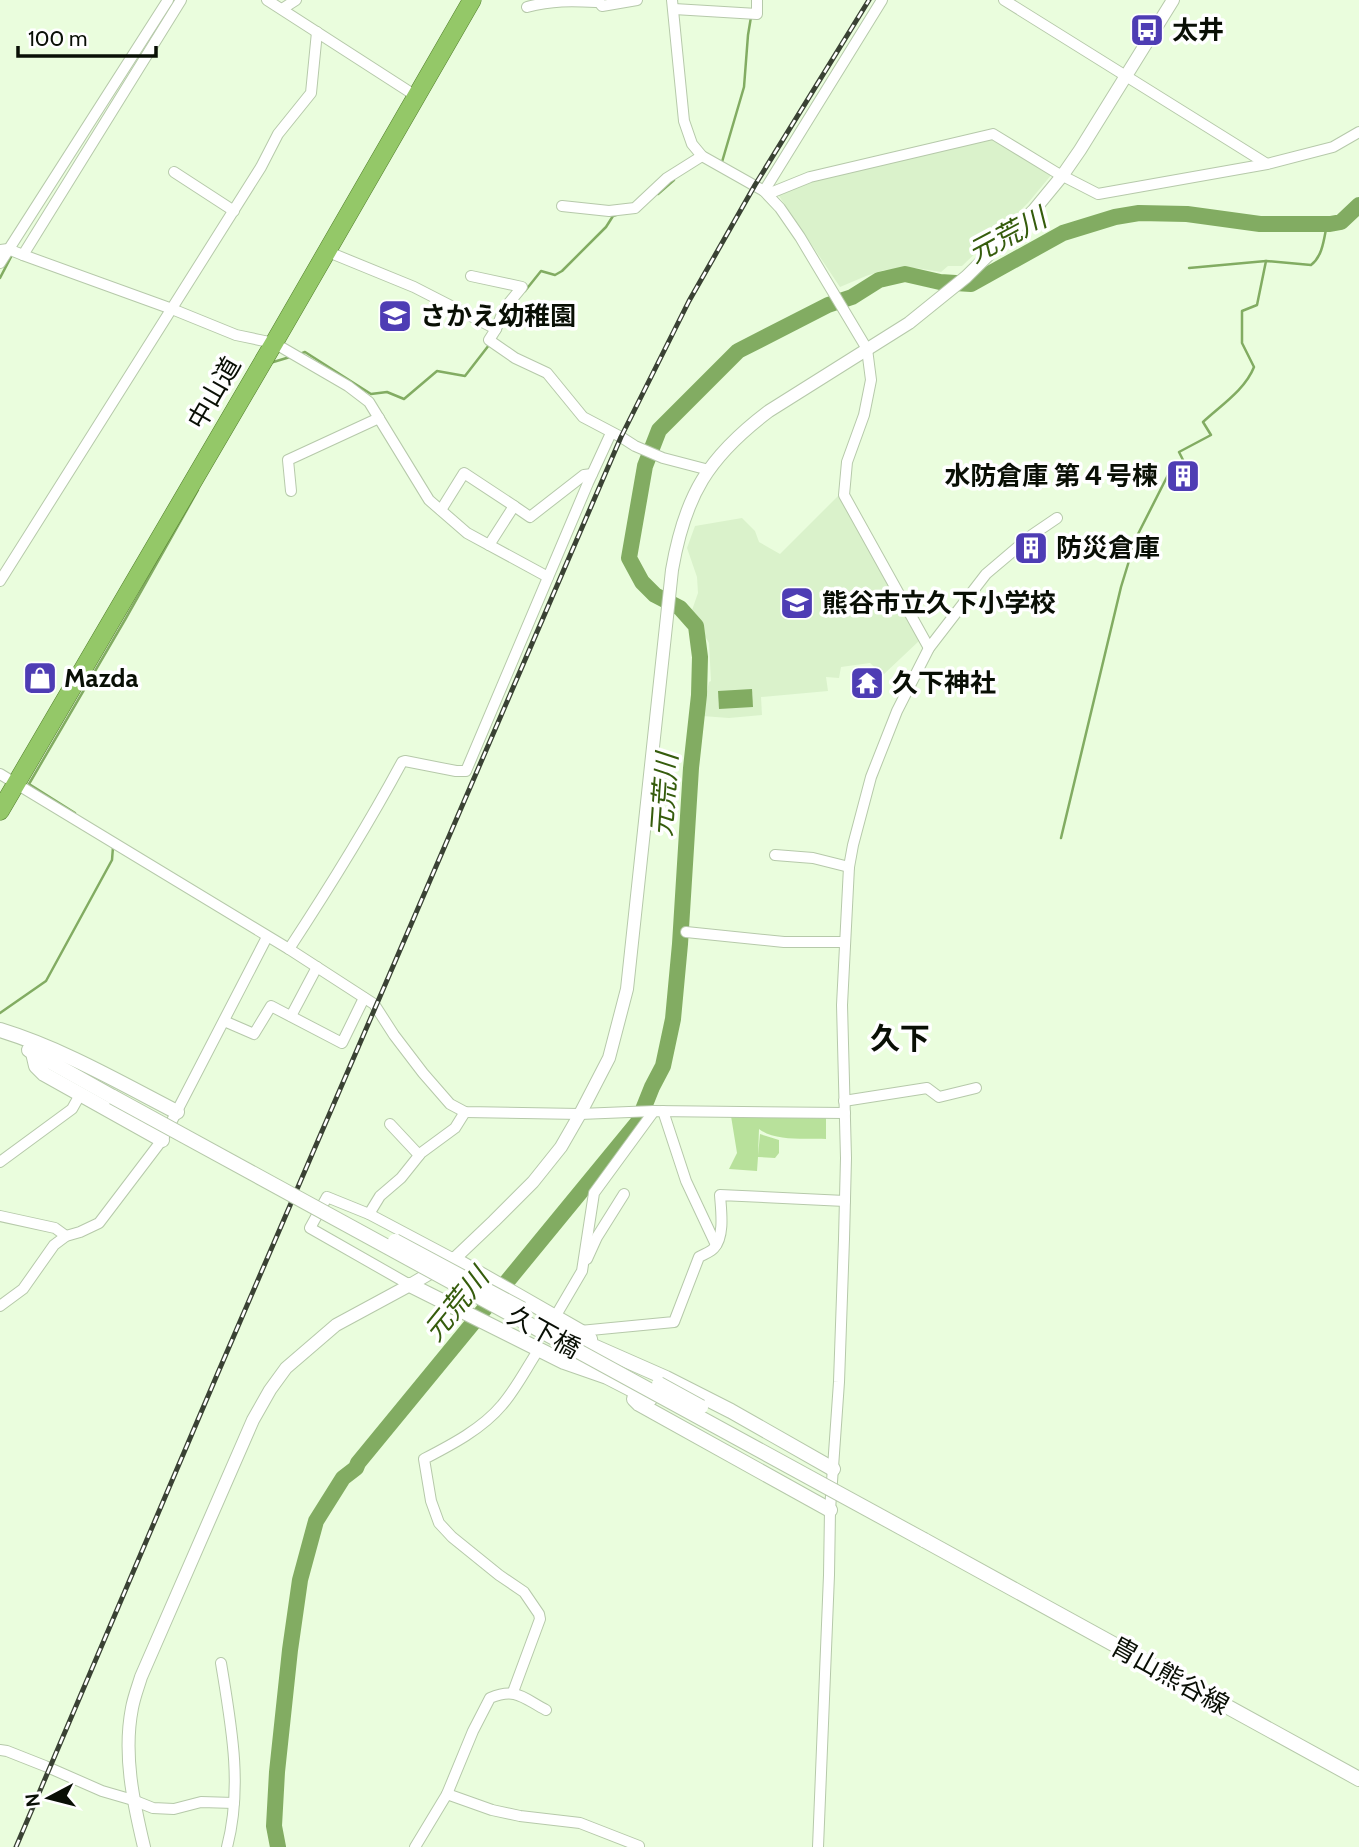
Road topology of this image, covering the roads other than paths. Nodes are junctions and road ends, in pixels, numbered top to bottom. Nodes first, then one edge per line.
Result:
1 (168, 0) edge
2 (181, 0) edge
3 (267, 0) edge
4 (296, 0) edge
5 (472, 0) edge
6 (637, 0) edge
7 (757, 0) edge
8 (882, 0) edge
9 (1004, 0) edge
10 (1173, 0) edge
11 (673, 4) edge
12 (527, 7) dead end
13 (282, 9) junction
14 (317, 32) junction
15 (1126, 76) junction
16 (416, 96) junction
17 (1359, 132) edge
18 (702, 156) junction
19 (1267, 164) junction
20 (174, 172) dead end
21 (1062, 176) junction
22 (766, 193) junction
23 (562, 206) dead end
24 (234, 211) junction
25 (4, 250) edge
26 (326, 251) junction
27 (23, 255) junction
28 (0, 263) edge
29 (471, 276) dead end
30 (172, 309) junction
31 (496, 329) junction
32 (274, 344) junction
33 (867, 349) junction
34 (379, 418) junction
35 (611, 433) junction
36 (709, 470) junction
37 (592, 474) junction
38 (291, 491) dead end
39 (514, 506) junction
40 (441, 510) junction
41 (1057, 518) dead end
42 (489, 545) junction
43 (548, 577) junction
44 (0, 581) edge
45 (929, 648) junction
46 (0, 774) edge
47 (16, 784) junction
48 (0, 811) edge
49 (775, 855) dead end
50 (849, 867) junction
51 (686, 932) dead end
52 (267, 937) junction
53 (845, 942) junction
54 (289, 950) junction
55 (317, 967) junction
56 (364, 998) junction
57 (291, 1016) junction
58 (223, 1021) junction
59 (0, 1032) edge
60 (33, 1053) junction
61 (976, 1088) dead end
62 (81, 1094) junction
63 (844, 1101) junction
64 (659, 1111) junction
65 (177, 1112) junction
66 (465, 1112) junction
67 (845, 1113) junction
68 (580, 1114) junction
69 (390, 1124) dead end
70 (162, 1140) junction
71 (419, 1155) junction
72 (0, 1162) edge
73 (279, 1187) junction
74 (624, 1194) dead end
75 (845, 1202) junction
76 (369, 1214) junction
77 (0, 1216) edge
78 (66, 1236) junction
79 (716, 1245) junction
80 (454, 1259) junction
81 (582, 1271) junction
82 (410, 1285) junction
83 (0, 1306) edge
84 (555, 1317) junction
85 (574, 1333) junction
86 (539, 1349) junction
87 (630, 1364) junction
88 (590, 1371) junction
89 (629, 1388) junction
90 (833, 1469) junction
91 (830, 1510) junction
92 (924, 1540) junction
93 (981, 1572) joint
94 (221, 1663) dead end
95 (513, 1692) junction
96 (546, 1710) dead end
97 (0, 1750) edge
98 (1359, 1779) edge
99 (447, 1794) junction
100 (133, 1800) junction
101 (234, 1803) junction
102 (639, 1846) edge
103 (144, 1847) edge
104 (227, 1847) edge
105 (415, 1847) edge
106 (818, 1847) edge

1 - 25 street
2 - 27 street
3 - 13 street
4 - 13 street
5 - 16 highway, 中山道
6 - 12 street
7 - 11 street
8 - 22 street
9 - 15 street
10 - 15 street
11 - 18 street
13 - 14 street
14 - 16 street
14 - 24 street
15 - 19 street
15 - 21 street
16 - 26 highway, 中山道
17 - 19 street
18 - 22 street
18 - 23 street
19 - 21 street
20 - 24 street
21 - 22 street
21 - 33 street
22 - 33 street
24 - 30 street
25 - 27 street
25 - 28 street
26 - 31 street
26 - 32 highway, 中山道
27 - 30 street
29 - 31 street
30 - 32 street
30 - 44 street
31 - 35 street
32 - 34 street
32 - 47 highway, 中山道
33 - 36 street
33 - 45 street
34 - 38 street
34 - 40 street
35 - 36 street
35 - 37 street
36 - 68 street
37 - 39 street
37 - 43 street
39 - 40 street
39 - 42 street
40 - 42 street
41 - 45 street
42 - 43 street
43 - 54 street
45 - 50 street
46 - 47 street
47 - 48 highway, 中山道
47 - 52 street
49 - 50 street
50 - 53 street
51 - 53 street
52 - 54 street
52 - 58 street
53 - 63 street
54 - 55 street
55 - 56 street
55 - 57 street
56 - 57 street
56 - 66 street
57 - 58 street
58 - 65 street
59 - 60 main road, 久下橋
59 - 65 main road
60 - 62 main road
60 - 73 main road, 久下橋, bridge
61 - 63 street
62 - 70 main road
62 - 72 street
63 - 67 street
64 - 67 street
64 - 68 street
64 - 79 street
64 - 81 street
65 - 70 street
66 - 68 street
66 - 71 street
67 - 75 street
68 - 80 street
69 - 71 street
70 - 78 street
71 - 76 street
73 - 85 main road, bridge
73 - 88 main road, bridge
73 - 92 main road, 久下橋, bridge
74 - 81 street
75 - 79 street
75 - 90 street
76 - 80 street
76 - 82 street
77 - 78 street
78 - 83 street
79 - 85 street
80 - 82 street
80 - 84 main road
81 - 84 street
82 - 86 main road
82 - 100 street
84 - 85 main road
85 - 87 main road
86 - 88 main road
86 - 95 street
87 - 90 main road
87 - 92 main road, bridge
88 - 89 main road
89 - 91 main road
89 - 92 main road, bridge
90 - 91 street
91 - 106 street
92 - 93 main road, 久下橋
93 - 98 main road, 胄山熊谷線
94 - 101 street
95 - 96 street
95 - 99 street
97 - 100 street
99 - 102 street
99 - 105 street
100 - 101 street
100 - 103 street
101 - 104 street

